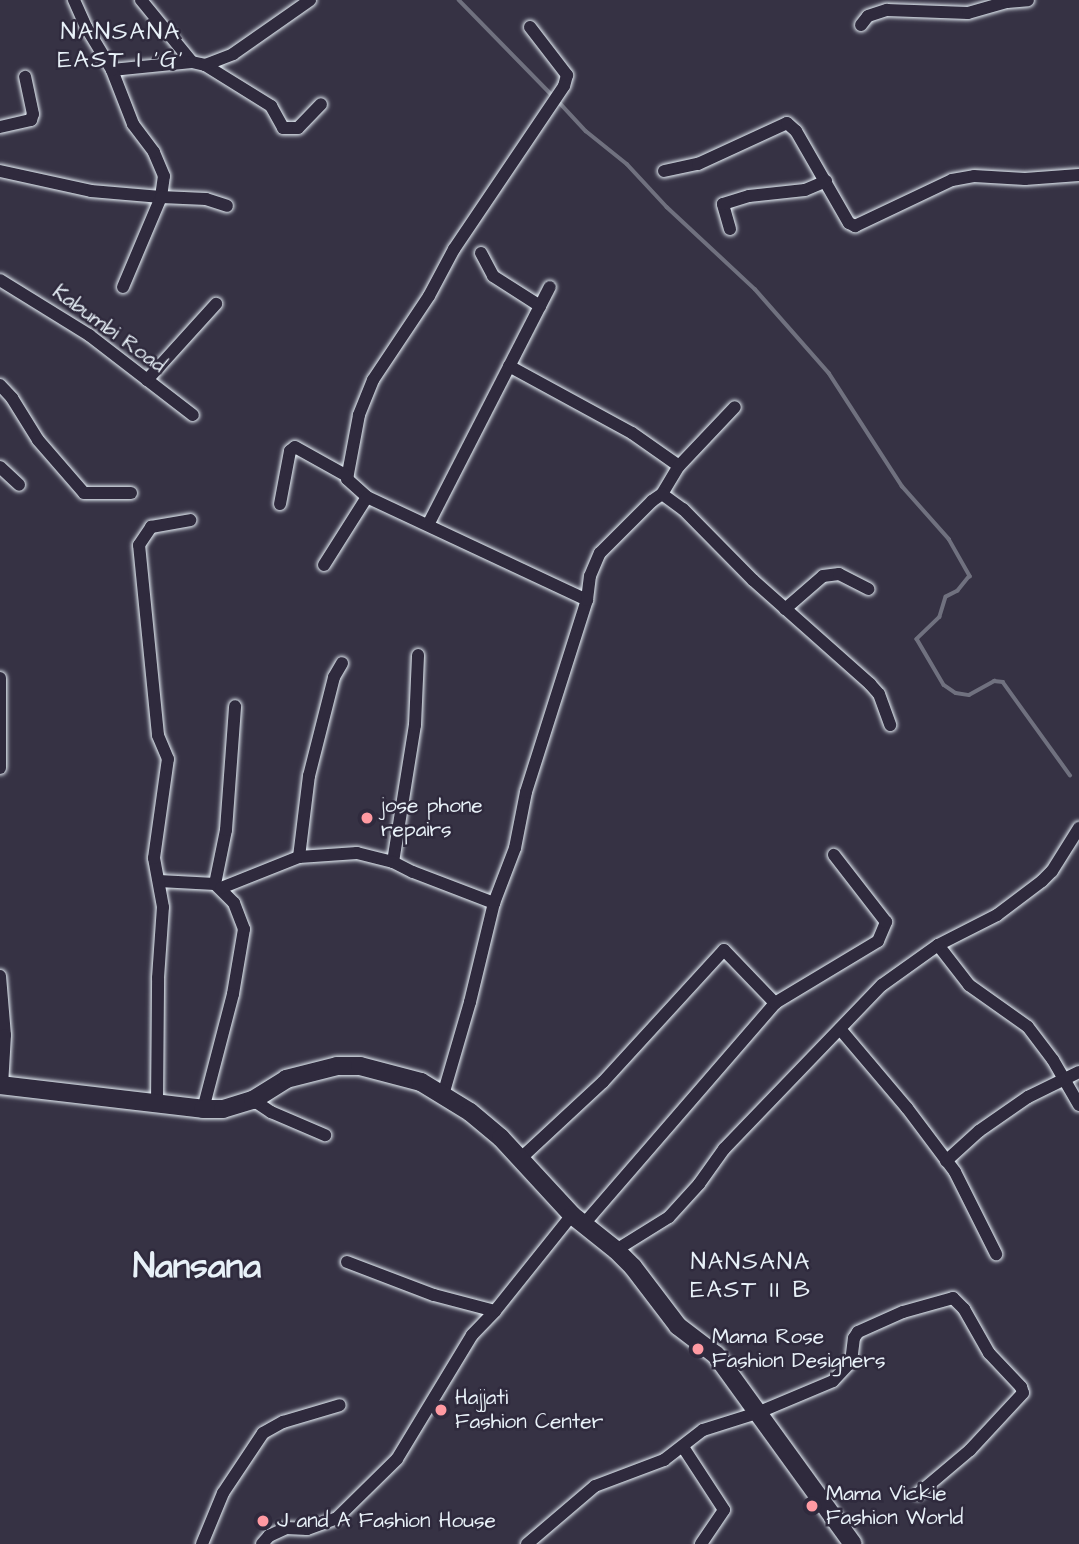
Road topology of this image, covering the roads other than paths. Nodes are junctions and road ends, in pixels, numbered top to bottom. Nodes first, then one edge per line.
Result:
1 (74, 0) edge
2 (141, 0) edge
3 (310, 0) edge
4 (1028, 0) edge
5 (861, 24) dead end
6 (530, 27) dead end
7 (199, 64) junction
8 (112, 70) junction
9 (25, 77) dead end
10 (321, 104) dead end
11 (0, 127) edge
12 (0, 171) edge
13 (664, 171) dead end
14 (1079, 176) edge
15 (826, 181) junction
16 (160, 197) junction
17 (227, 206) dead end
18 (730, 229) dead end
19 (481, 253) dead end
20 (0, 280) edge
21 (123, 287) dead end
22 (550, 287) dead end
23 (216, 303) dead end
24 (540, 306) junction
25 (509, 366) junction
26 (147, 380) junction
27 (0, 385) edge
28 (735, 407) dead end
29 (193, 415) dead end
30 (679, 466) junction
31 (0, 467) edge
32 (347, 476) junction
33 (19, 485) dead end
34 (131, 494) dead end
35 (662, 494) junction
36 (367, 496) junction
37 (280, 504) dead end
38 (190, 520) dead end
39 (429, 523) junction
40 (324, 565) dead end
41 (868, 589) dead end
42 (587, 600) junction
43 (786, 609) junction
44 (418, 655) dead end
45 (342, 663) dead end
46 (0, 678) edge
47 (234, 706) dead end
48 (890, 725) dead end
49 (0, 768) edge
50 (1079, 828) edge
51 (834, 855) dead end
52 (299, 857) junction
53 (393, 862) junction
54 (159, 881) junction
55 (218, 886) junction
56 (494, 903) junction
57 (938, 945) junction
58 (0, 976) edge
59 (775, 1003) junction
60 (840, 1029) junction
61 (1079, 1072) edge
62 (1066, 1079) junction
63 (1, 1085) edge
64 (443, 1095) junction
65 (253, 1100) junction
66 (157, 1104) junction
67 (1079, 1105) edge
68 (203, 1109) junction
69 (325, 1135) dead end
70 (520, 1159) junction
71 (946, 1161) junction
72 (578, 1220) junction
73 (616, 1250) junction
74 (996, 1254) dead end
75 (347, 1262) dead end
76 (495, 1311) junction
77 (340, 1405) dead end
78 (757, 1413) junction
79 (683, 1447) junction
80 (918, 1494) dead end
81 (202, 1544) edge
82 (262, 1544) edge
83 (527, 1544) edge
84 (701, 1544) edge
85 (853, 1544) edge

1 - 8 street
2 - 7 street
3 - 7 street
4 - 5 street
6 - 32 street
7 - 8 street
7 - 10 street
8 - 16 street
9 - 11 street
12 - 16 street
13 - 15 street
14 - 15 street
15 - 18 street
16 - 17 street
16 - 21 street
19 - 24 street
20 - 26 street, Kabumbi Road
22 - 24 street
23 - 26 street
24 - 25 street
25 - 30 street
25 - 39 street
26 - 29 street, Kabumbi Road
27 - 34 street
28 - 30 street
30 - 35 street
31 - 33 street
32 - 36 street
32 - 37 street
35 - 42 street
35 - 43 street
36 - 39 street
36 - 40 street
38 - 54 street
39 - 42 street
41 - 43 street
42 - 56 street
43 - 48 street
44 - 53 street
45 - 52 street
46 - 49 street
47 - 55 street
50 - 57 street
51 - 59 street
52 - 53 street
52 - 55 street
53 - 56 street
54 - 55 street
54 - 66 street
55 - 68 street
56 - 64 street
57 - 60 street
57 - 62 street
58 - 63 street
59 - 70 street
59 - 72 street
60 - 71 street
60 - 73 street
61 - 62 street
62 - 67 street
62 - 71 street
63 - 66 street
64 - 65 street
64 - 70 street
65 - 68 street
65 - 69 street
66 - 68 street
70 - 72 street
71 - 74 street
72 - 73 street
72 - 76 street
73 - 78 street
75 - 76 street
76 - 82 street
77 - 81 street
78 - 79 street
78 - 80 street
78 - 85 street
79 - 83 street
79 - 84 street

